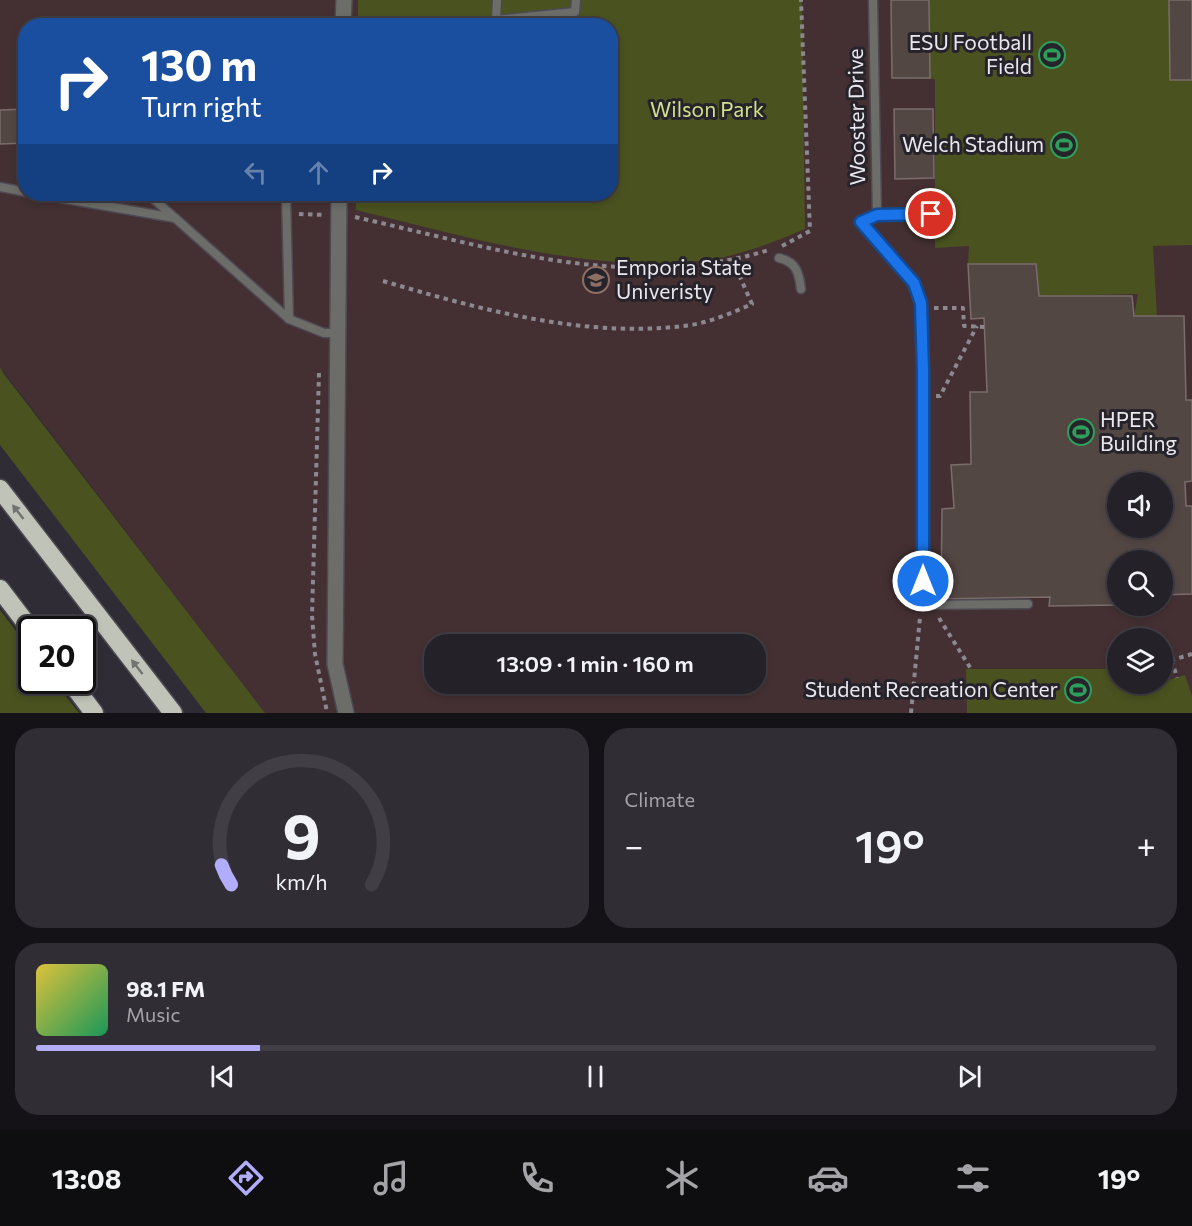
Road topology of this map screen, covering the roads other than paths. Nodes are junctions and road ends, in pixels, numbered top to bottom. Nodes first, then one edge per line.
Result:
1 (344, 0) edge
2 (497, 0) edge
3 (576, 0) edge
4 (873, 0) edge
5 (343, 18) edge
6 (496, 18) edge
7 (516, 18) edge
8 (0, 187) edge
9 (18, 190) edge
10 (77, 201) edge
11 (156, 201) edge
12 (286, 201) edge
13 (339, 201) edge
14 (931, 214) dead end
15 (877, 215) junction
16 (175, 218) junction
17 (779, 258) dead end
18 (801, 289) dead end
19 (289, 319) junction
20 (340, 333) junction
21 (0, 489) edge
22 (0, 589) edge
23 (1028, 604) dead end
24 (21, 616) edge
25 (80, 694) edge
26 (94, 713) edge
27 (173, 713) edge
28 (346, 713) edge

1 - 5 street
2 - 6 lane
3 - 7 lane
4 - 15 lane, Wooster Drive
8 - 9 lane
10 - 16 lane
11 - 16 lane
12 - 19 lane
13 - 20 street
14 - 15 lane
15 - 23 lane, Wooster Drive
16 - 19 lane
17 - 18 lane
19 - 20 lane
20 - 28 street
27 -> 21 highway
22 - 24 highway
25 - 26 highway

